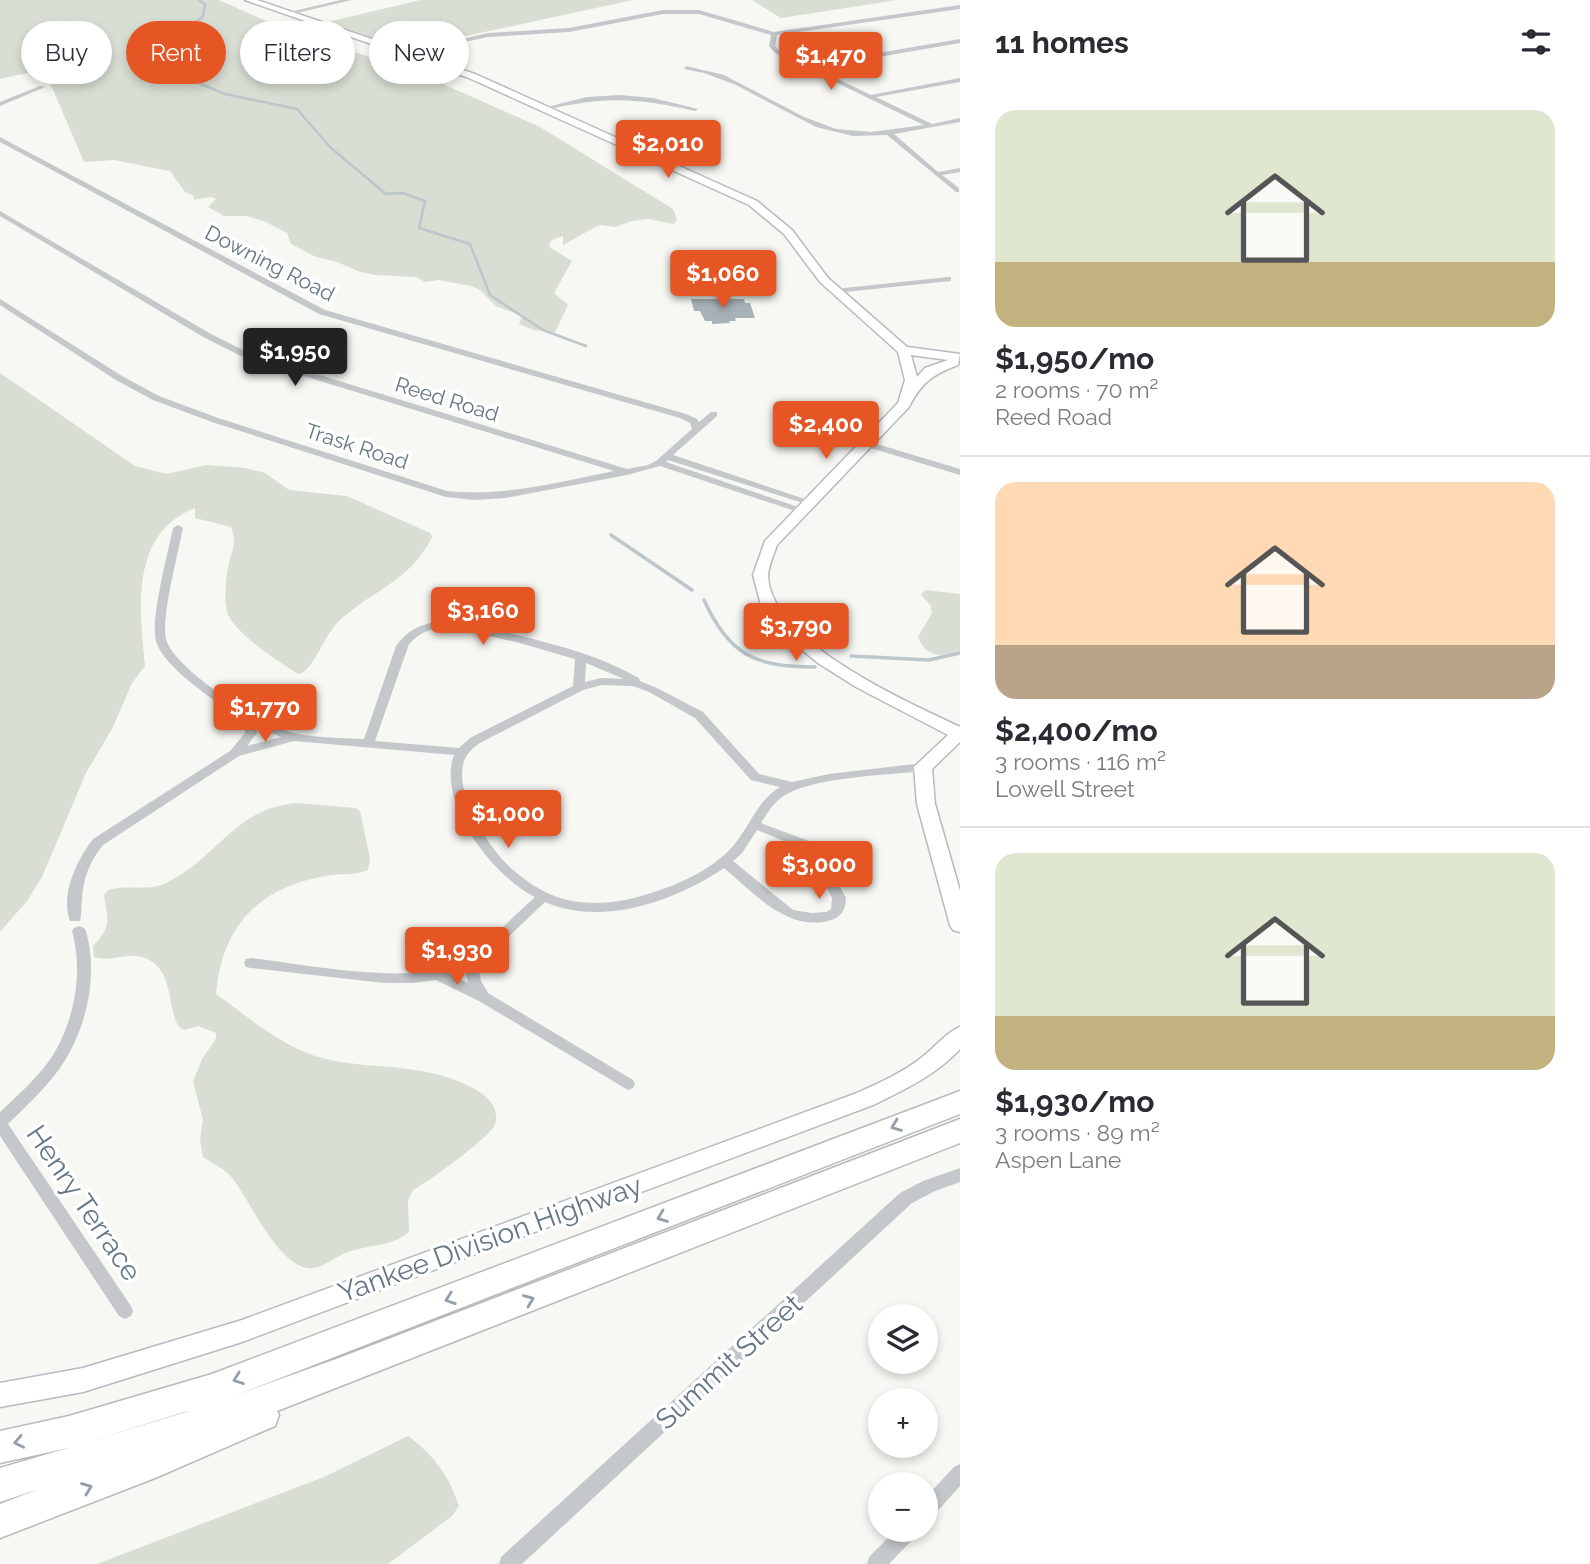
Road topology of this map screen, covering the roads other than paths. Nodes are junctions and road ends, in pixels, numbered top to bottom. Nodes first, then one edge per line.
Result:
1 (249, 0) edge
2 (335, 0) edge
3 (349, 0) edge
4 (960, 7) edge
5 (288, 13) junction
6 (774, 34) junction
7 (469, 39) edge
8 (960, 40) edge
9 (369, 41) edge
10 (807, 67) junction
11 (686, 68) dead end
12 (469, 75) edge
13 (960, 80) edge
14 (42, 87) dead end
15 (873, 96) junction
16 (0, 104) edge
17 (546, 108) junction
18 (695, 108) dead end
19 (960, 120) edge
20 (931, 126) junction
21 (889, 134) junction
22 (0, 139) edge
23 (960, 170) edge
24 (936, 174) junction
25 (956, 190) dead end
26 (0, 213) edge
27 (948, 279) dead end
28 (835, 291) junction
29 (0, 301) edge
30 (905, 355) junction
31 (958, 361) edge
32 (909, 394) junction
33 (715, 414) dead end
34 (696, 428) junction
35 (867, 444) junction
36 (663, 460) junction
37 (629, 472) junction
38 (960, 472) edge
39 (806, 506) junction
40 (177, 528) dead end
41 (581, 656) junction
42 (579, 688) junction
43 (653, 690) junction
44 (250, 719) junction
45 (960, 734) edge
46 (294, 737) junction
47 (368, 744) junction
48 (460, 752) junction
49 (234, 754) junction
50 (923, 767) junction
51 (755, 777) junction
52 (791, 786) junction
53 (765, 805) junction
54 (755, 825) junction
55 (724, 862) junction
56 (542, 898) junction
57 (77, 925) joint
58 (960, 925) edge
59 (470, 960) junction
60 (251, 963) dead end
61 (439, 975) junction
62 (484, 997) junction
63 (960, 1035) edge
64 (628, 1084) dead end
65 (960, 1102) edge
66 (0, 1123) edge
67 (960, 1131) edge
68 (960, 1149) edge
69 (960, 1175) edge
70 (728, 1223) junction
71 (125, 1311) dead end
72 (443, 1334) junction
73 (0, 1395) edge
74 (0, 1447) edge
75 (960, 1473) edge
76 (0, 1485) edge
77 (938, 1497) edge
78 (0, 1521) edge
79 (897, 1542) edge
80 (508, 1564) edge
81 (876, 1564) edge

1 - 5 main road
2 - 5 street
3 - 5 street
4 - 6 street
5 - 9 main road
6 - 7 street
6 - 10 street
8 - 10 street
10 - 15 street
11 - 21 street
12 - 17 main road
13 - 15 street
14 - 16 street
15 - 20 street
17 - 18 street
17 - 28 main road
19 - 20 street
20 - 21 street
21 - 24 street
22 - 34 street, Downing Road
23 - 24 street
24 - 25 street
26 - 37 street, Reed Road
27 - 28 street
28 - 30 main road
29 - 37 street, Trask Road
30 - 31 main road
30 - 32 main road
31 - 32 main road
32 - 35 main road
33 - 34 street, Trask Road
34 - 36 street, Trask Road
35 - 38 street
35 - 39 main road
36 - 37 street, Trask Road
36 - 39 street
39 - 45 main road
40 - 44 street
41 - 42 street
41 - 43 street
41 - 47 street
42 - 43 street
42 - 48 street
43 - 51 street
44 - 46 street
44 - 49 street
45 - 50 main road
46 - 47 street
46 - 49 street
47 - 48 street
48 - 56 street
49 - 57 street
50 - 52 street
50 - 58 main road
51 - 52 street
51 - 53 street
52 - 53 street
53 - 54 street
54 - 55 street
54 - 55 street
55 - 56 street
56 - 59 street
57 - 66 street
59 - 61 street
59 - 62 street
60 - 61 street
61 - 62 street
62 - 64 street
63 - 73 main road, Yankee Division Highway
65 -> 74 highway, Yankee Division Highway
66 - 71 street, Henry Terrace
67 - 70 highway
68 - 70 highway
69 - 80 street, Summit Street
72 -> 70 highway
72 - 76 highway
78 -> 72 highway
75 - 77 street
79 - 81 street

